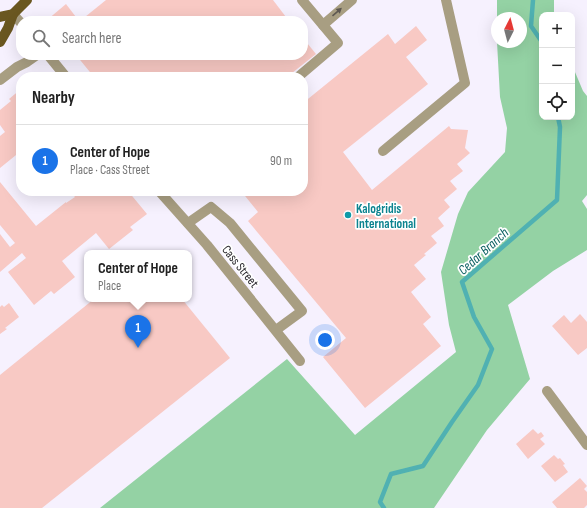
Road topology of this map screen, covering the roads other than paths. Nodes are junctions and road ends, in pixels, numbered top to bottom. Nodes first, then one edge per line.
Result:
1 (27, 0) edge
2 (302, 0) edge
3 (352, 0) edge
4 (446, 0) edge
5 (13, 14) junction
6 (0, 17) edge
7 (16, 17) edge
8 (323, 25) junction
9 (0, 42) edge
10 (30, 60) edge
11 (52, 60) edge
12 (62, 72) edge
13 (304, 72) edge
14 (0, 80) edge
15 (383, 151) dead end
16 (164, 196) edge
17 (188, 223) junction
18 (276, 330) junction
19 (300, 361) dead end
20 (547, 391) dead end
21 (587, 445) edge

1 - 5 main road
2 - 8 street
8 -> 3 street
4 - 15 street
5 - 6 main road
5 - 7 street
5 - 9 main road
8 - 13 street
10 - 14 street
11 - 12 street
16 - 17 street, Cass Street
17 - 18 street, Cass Street
17 - 18 street
18 - 19 street, Cass Street
20 - 21 street

